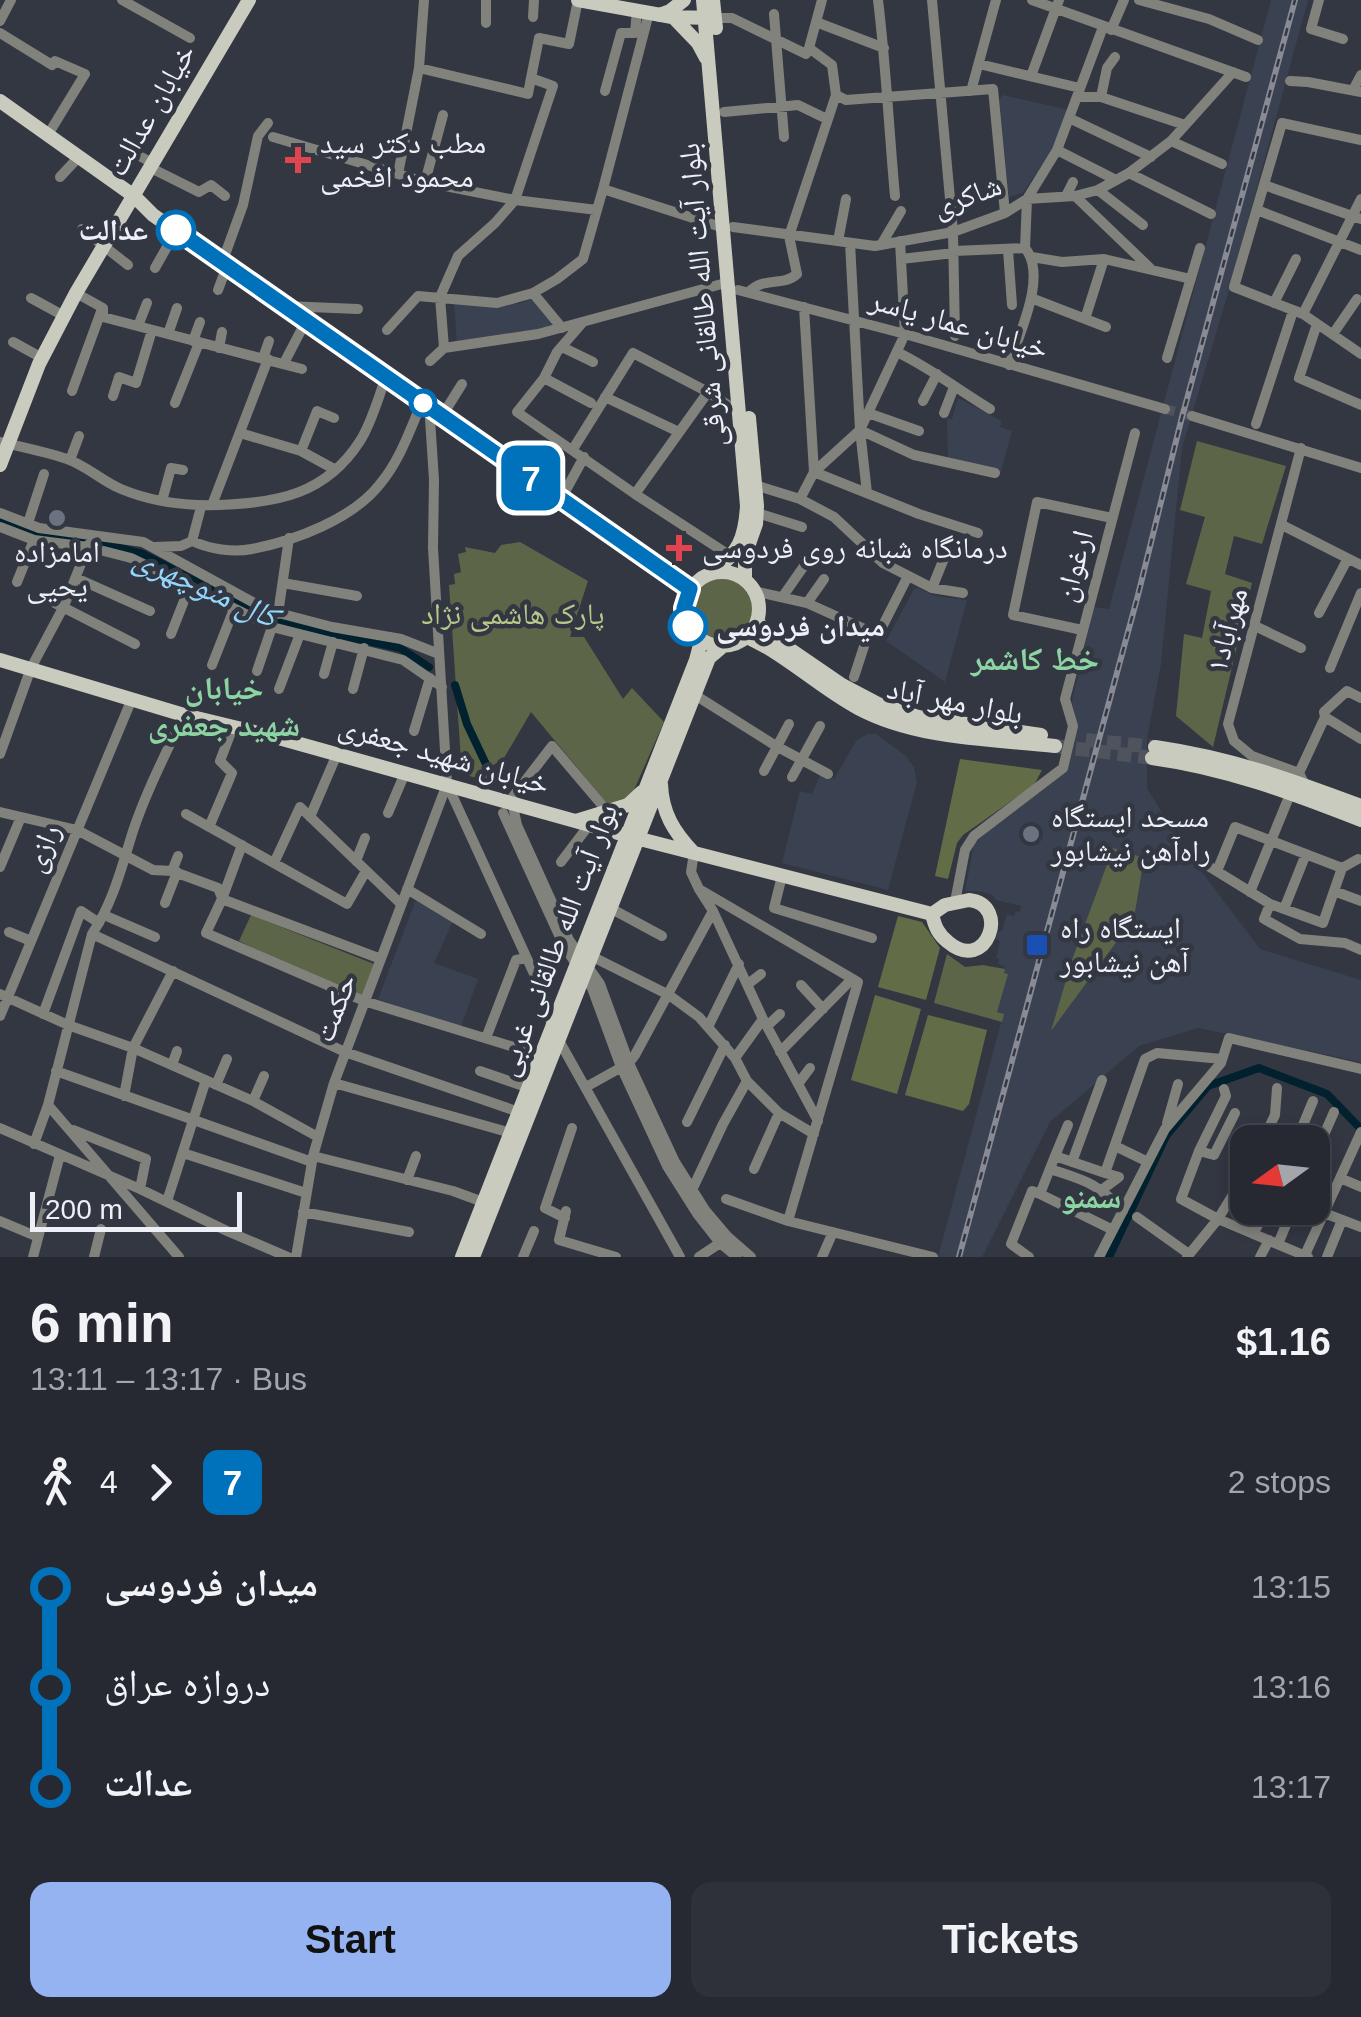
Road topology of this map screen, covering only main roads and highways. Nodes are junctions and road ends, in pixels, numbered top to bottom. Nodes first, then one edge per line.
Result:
1 (249, 0) edge
2 (578, 0) edge
3 (684, 0) edge
4 (704, 0) edge
5 (713, 0) edge
6 (654, 14) junction
7 (710, 18) junction
8 (710, 64) junction
9 (0, 101) edge
10 (0, 110) edge
11 (149, 167) junction
12 (134, 199) junction
13 (153, 215) junction
14 (729, 227) junction
15 (113, 230) junction
16 (739, 288) junction
17 (3, 443) edge
18 (0, 465) edge
19 (712, 573) junction
20 (749, 585) junction
21 (690, 589) junction
22 (757, 622) junction
23 (747, 637) junction
24 (701, 641) junction
25 (722, 647) junction
26 (0, 660) edge
27 (1154, 752) tunnel mouth
28 (661, 776) junction
29 (1298, 783) junction
30 (646, 788) junction
31 (1361, 806) edge
32 (1361, 820) edge
33 (587, 824) junction
34 (632, 836) junction
35 (670, 847) junction
36 (694, 853) junction
37 (621, 864) junction
38 (932, 914) junction
39 (584, 964) junction
40 (556, 1034) junction
41 (489, 1203) junction
42 (462, 1257) edge
43 (473, 1257) edge

1 - 11 main road, خیابان عدالت
2 - 6 main road
3 - 6 main road
4 - 7 main road, بلوار آیت الله طالقانی شرقی
5 - 7 main road, بلوار آیت الله طالقانی شرقی
6 - 7 main road
6 - 8 main road
7 - 8 main road, بلوار آیت الله طالقانی شرقی
7 - 14 main road, بلوار آیت الله طالقانی شرقی
8 - 14 main road, بلوار آیت الله طالقانی شرقی
9 - 12 main road
10 - 12 main road
11 - 12 main road, خیابان عدالت
11 - 13 main road
12 - 13 main road
12 - 15 main road, خیابان عدالت
13 - 15 main road
13 - 21 main road
14 - 16 main road, بلوار آیت الله طالقانی شرقی
15 - 17 main road, خیابان عدالت
16 - 19 main road, بلوار آیت الله طالقانی شرقی
16 - 20 main road, بلوار آیت الله طالقانی شرقی
17 - 18 main road, خیابان عدالت
19 - 20 main road
19 - 21 main road
20 - 22 main road
21 - 24 main road
22 - 23 main road
22 - 23 main road, بلوار مهر آباد
23 - 25 main road
24 - 25 main road
24 - 30 main road, بوار آیت الله طالقانی غربی
25 - 28 main road, بوار آیت الله طالقانی غربی
26 - 33 main road, خیابان شهید جعفری
27 - 29 main road
28 - 34 main road, بوار آیت الله طالقانی غربی
28 - 36 main road
29 - 31 main road
29 - 32 main road
30 - 33 main road
30 - 34 main road, بوار آیت الله طالقانی غربی
33 - 34 main road, خیابان شهید جعفری
33 - 37 main road
34 - 35 main road, خیابان شهید جعفری
34 - 37 main road, بوار آیت الله طالقانی غربی
35 - 36 main road, خیابان شهید جعفری
35 - 37 main road
36 - 38 main road, خیابان شهید جعفری
37 - 39 main road, بوار آیت الله طالقانی غربی
37 - 39 main road, بوار آیت الله طالقانی غربی
38 - 38 main road
39 - 40 main road, بوار آیت الله طالقانی غربی
39 - 40 main road, بوار آیت الله طالقانی غربی
40 - 41 main road, بوار آیت الله طالقانی غربی
40 - 41 main road, بوار آیت الله طالقانی غربی
41 - 42 main road, بوار آیت الله طالقانی غربی
41 - 43 main road, بوار آیت الله طالقانی غربی

